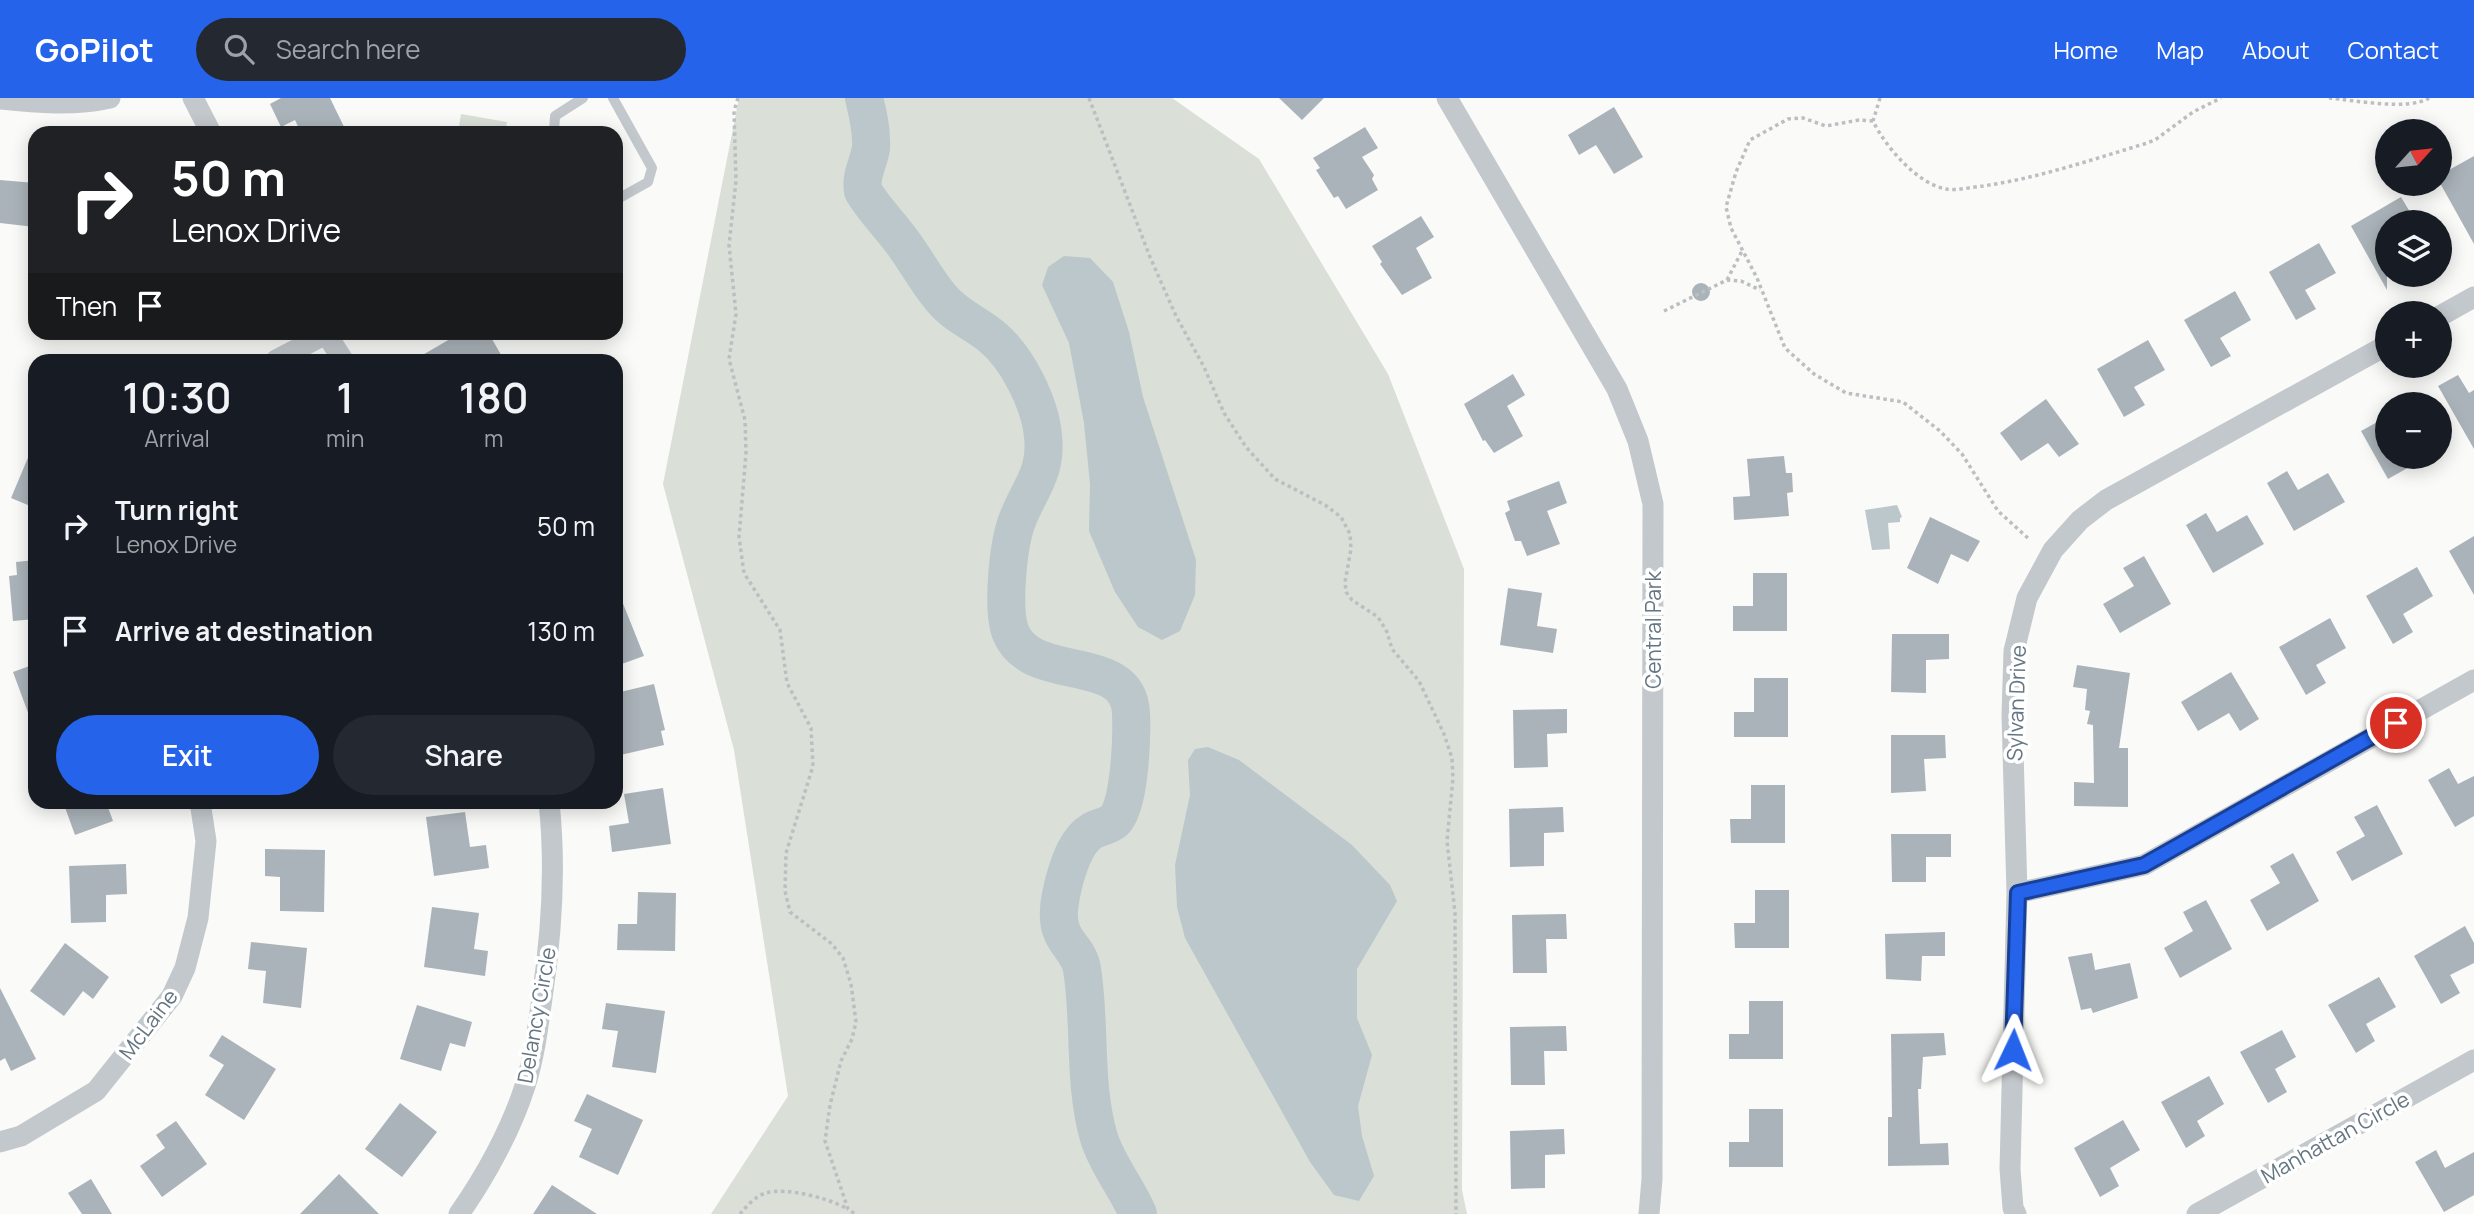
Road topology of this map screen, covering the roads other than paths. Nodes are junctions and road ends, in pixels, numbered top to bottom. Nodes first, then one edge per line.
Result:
1 (110, 98) edge
2 (193, 98) edge
3 (583, 98) edge
4 (613, 98) edge
5 (1447, 98) edge
6 (0, 99) edge
7 (207, 126) edge
8 (554, 126) edge
9 (623, 196) edge
10 (2474, 296) edge
11 (2452, 309) edge
12 (313, 340) edge
13 (2375, 352) edge
14 (287, 354) edge
15 (2474, 680) edge
16 (201, 809) edge
17 (548, 809) edge
18 (2018, 893) junction
19 (2474, 1060) edge
20 (0, 1142) edge
21 (459, 1214) edge
22 (1649, 1214) edge
23 (2016, 1214) edge
24 (2197, 1214) edge

1 - 6 street
2 - 7 street
3 - 8 lane
4 - 9 lane
5 - 22 street, Central Park
10 - 11 street
12 - 14 street
13 - 18 street, Sylvan Drive
15 - 18 street
16 - 20 street, McLaine
17 - 21 street, Delancy Circle
18 - 23 street, Sylvan Drive
19 - 24 street, Manhattan Circle

